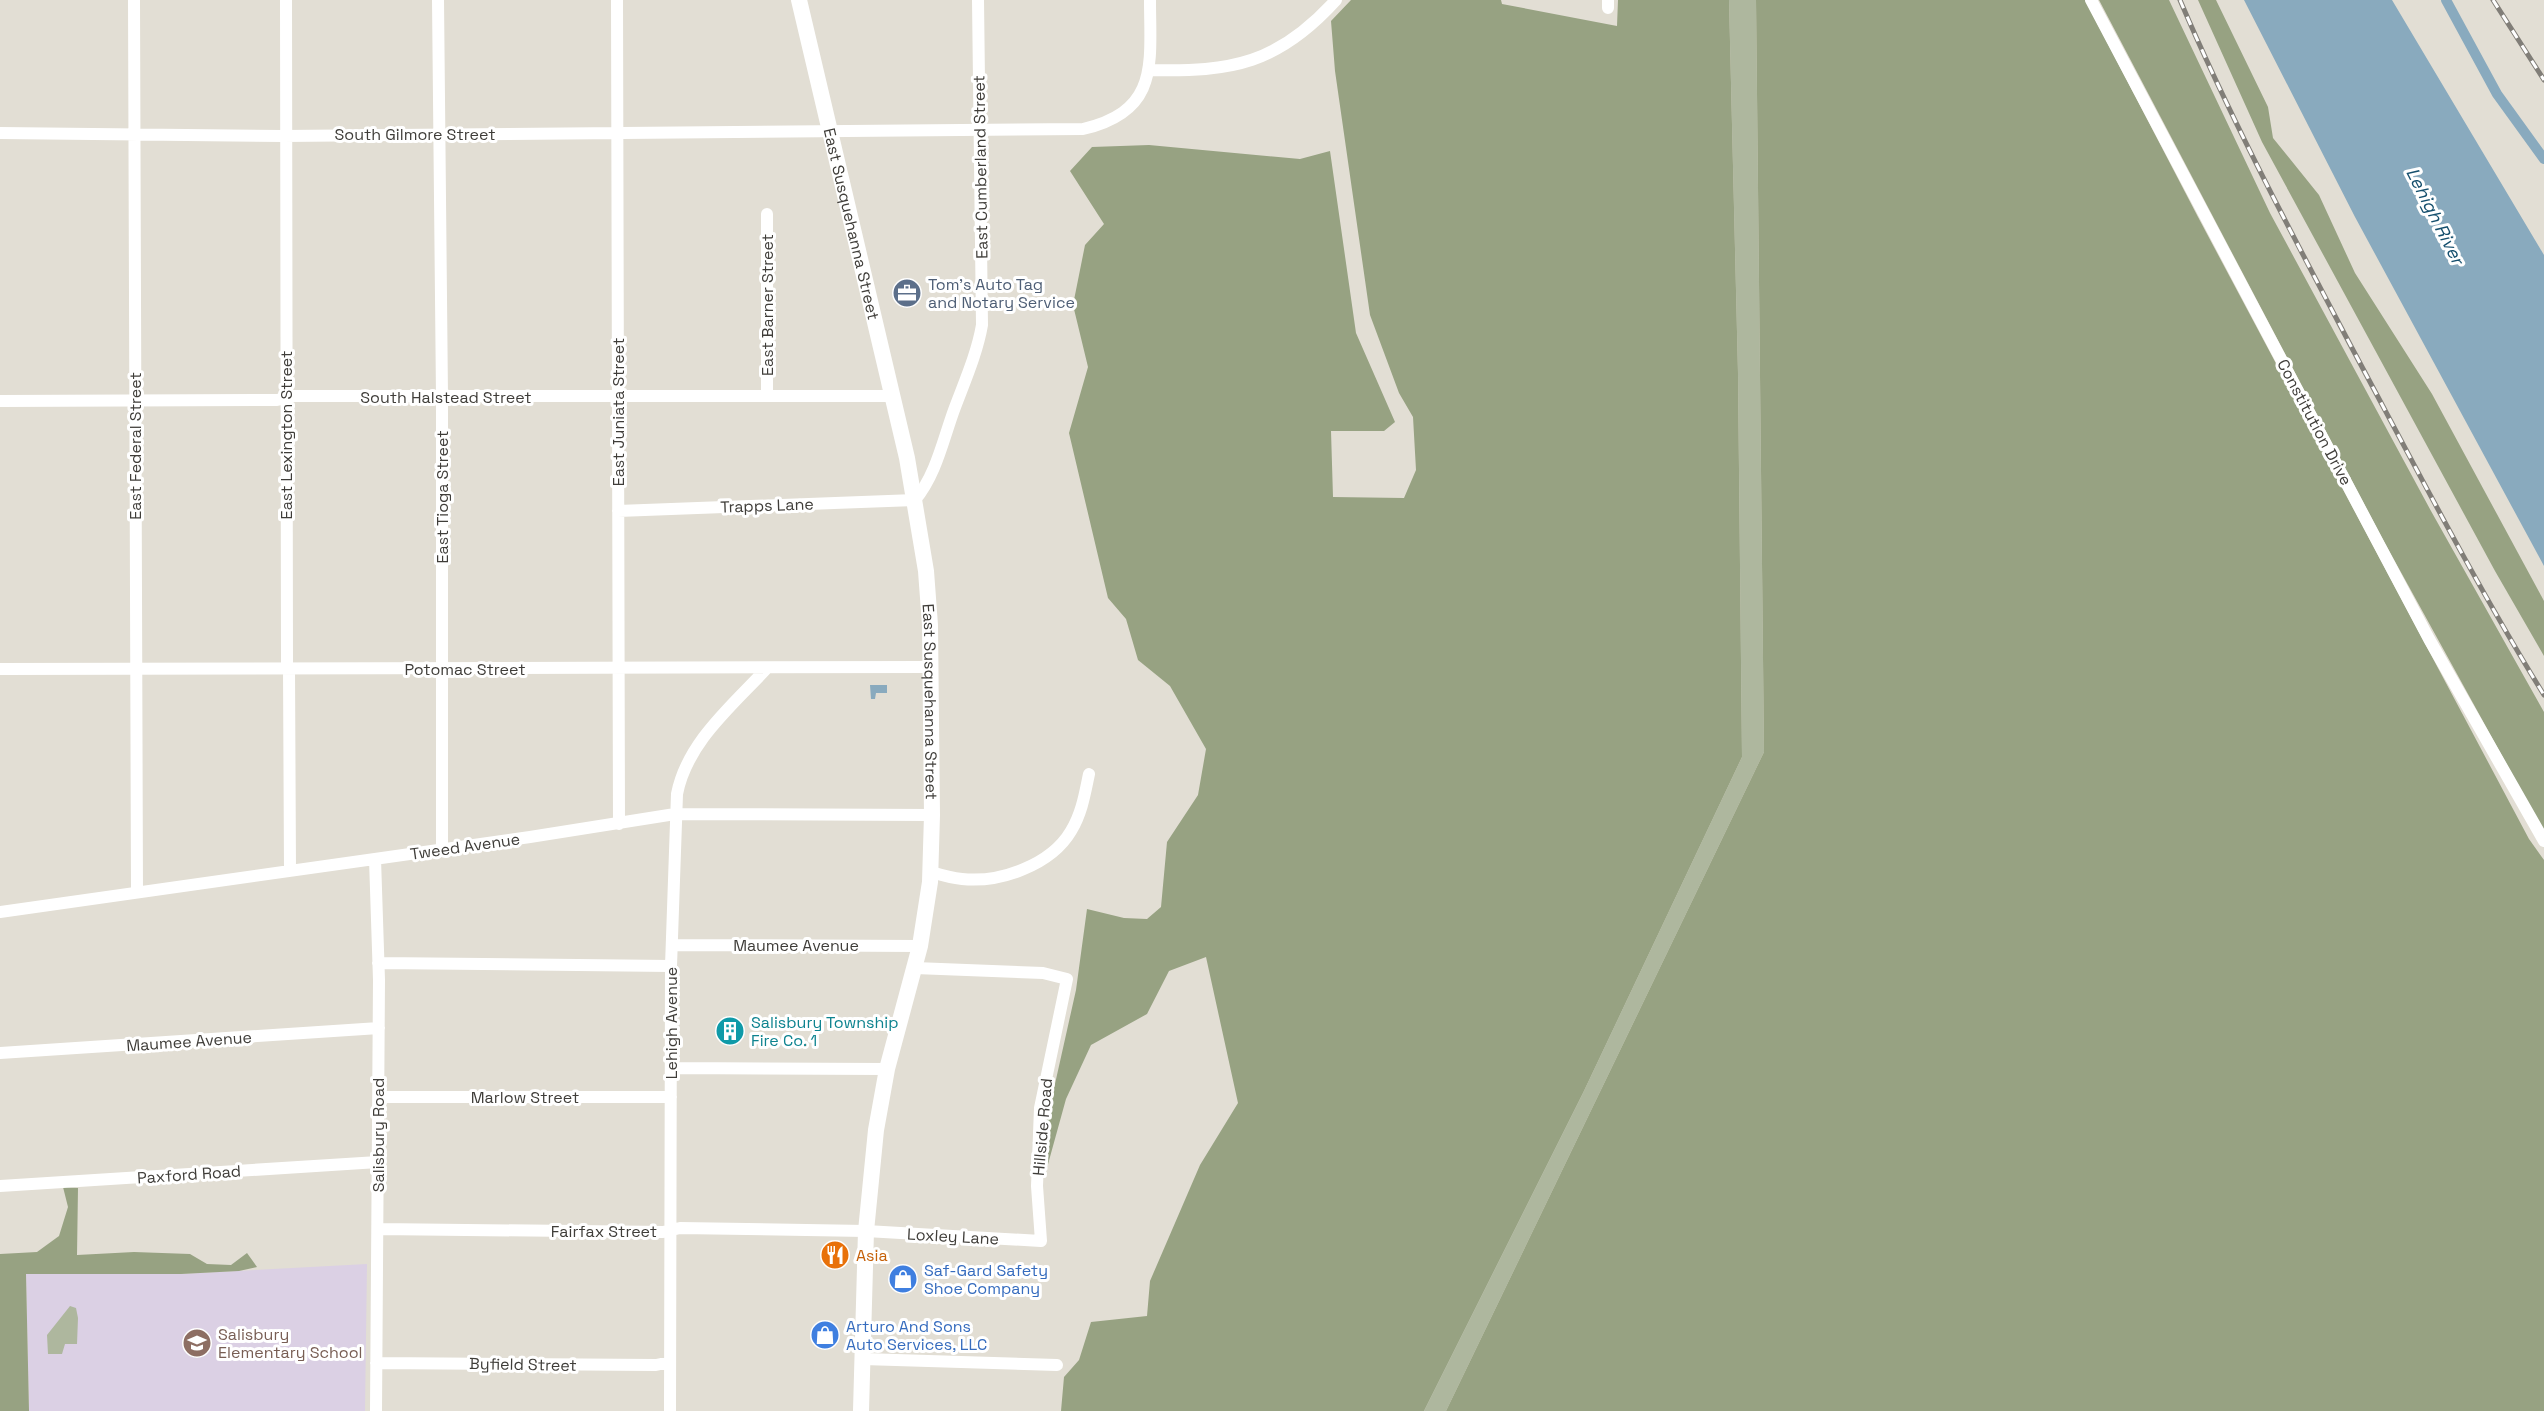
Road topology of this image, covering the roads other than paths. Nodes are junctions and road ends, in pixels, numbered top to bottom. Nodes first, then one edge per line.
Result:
1 (134, 0) edge
2 (286, 0) edge
3 (438, 0) edge
4 (617, 0) edge
5 (799, 0) edge
6 (978, 0) edge
7 (1150, 0) edge
8 (1336, 0) edge
9 (2091, 0) edge
10 (1150, 70) junction
11 (979, 131) junction
12 (617, 132) junction
13 (830, 132) junction
14 (0, 133) edge
15 (135, 134) junction
16 (288, 134) junction
17 (439, 134) junction
18 (767, 214) dead end
19 (767, 396) junction
20 (892, 396) junction
21 (442, 397) junction
22 (618, 397) junction
23 (286, 398) junction
24 (134, 400) junction
25 (0, 401) edge
26 (915, 500) junction
27 (618, 510) junction
28 (930, 667) junction
29 (619, 668) junction
30 (767, 668) junction
31 (0, 669) edge
32 (137, 669) junction
33 (289, 669) junction
34 (442, 670) junction
35 (1089, 774) dead end
36 (675, 814) junction
37 (932, 815) junction
38 (619, 824) junction
39 (2544, 842) edge
40 (442, 849) junction
41 (375, 859) junction
42 (290, 870) junction
43 (931, 872) junction
44 (137, 892) junction
45 (0, 912) edge
46 (672, 945) junction
47 (920, 946) junction
48 (378, 963) junction
49 (671, 966) junction
50 (915, 968) junction
51 (378, 1028) junction
52 (0, 1053) edge
53 (671, 1068) junction
54 (887, 1069) junction
55 (379, 1097) junction
56 (670, 1097) junction
57 (378, 1162) junction
58 (0, 1186) edge
59 (378, 1229) junction
60 (671, 1230) junction
61 (866, 1231) junction
62 (1041, 1241) joint
63 (863, 1359) junction
64 (670, 1362) junction
65 (376, 1363) junction
66 (1057, 1365) dead end
67 (376, 1411) edge
68 (670, 1411) edge
69 (861, 1411) edge

1 - 15 street, East Federal Street
2 - 16 street, East Lexington Street
3 - 17 street, East Tioga Street
4 - 12 street, East Juniata Street
5 - 13 main road, East Susquehanna Street
6 - 11 street, East Cumberland Street
7 - 10 street
8 - 10 street
9 - 39 street, Constitution Drive
10 - 11 street
11 - 13 street, South Gilmore Street
11 - 26 street, East Cumberland Street
12 - 13 street, South Gilmore Street
12 - 17 street, South Gilmore Street
12 - 22 street, East Juniata Street
13 - 20 main road, East Susquehanna Street
14 - 15 street, South Gilmore Street
15 - 16 street, South Gilmore Street
15 - 24 street, East Federal Street
16 - 17 street, South Gilmore Street
16 - 23 street, East Lexington Street
17 - 21 street, East Tioga Street
18 - 19 street, East Barner Street
19 - 20 street, South Halstead Street
19 - 22 street, South Halstead Street
20 - 26 main road, East Susquehanna Street
21 - 22 street, South Halstead Street
21 - 23 street, South Halstead Street
21 - 34 street, East Tioga Street
22 - 27 street, East Juniata Street
23 - 24 street, South Halstead Street
23 - 33 street, East Lexington Street
24 - 25 street, South Halstead Street
24 - 32 street, East Federal Street
26 - 27 street, Trapps Lane
26 - 28 main road, East Susquehanna Street
27 - 29 street, East Juniata Street
28 - 30 street, Potomac Street
28 - 37 main road, East Susquehanna Street
29 - 30 street, Potomac Street
29 - 34 street, Potomac Street
29 - 38 street, East Juniata Street
30 - 36 street, Lehigh Avenue
31 - 32 street, Potomac Street
32 - 33 street, Potomac Street
32 - 44 street, East Federal Street
33 - 34 street, Potomac Street
33 - 42 street, East Lexington Street
34 - 40 street, East Tioga Street
35 - 43 street
36 - 37 street, Tweed Avenue
36 - 38 street, Tweed Avenue
36 - 46 street, Lehigh Avenue
37 - 43 main road, East Susquehanna Street
38 - 40 street, Tweed Avenue
40 - 41 street, Tweed Avenue
41 - 42 street, Tweed Avenue
41 - 48 street, Salisbury Road
42 - 44 street, Tweed Avenue
43 - 47 main road, East Susquehanna Street
44 - 45 street, Tweed Avenue
46 - 47 street, Maumee Avenue
46 - 49 street, Lehigh Avenue
47 - 50 main road, East Susquehanna Street
48 - 49 street
48 - 51 street, Salisbury Road
49 - 53 street, Lehigh Avenue
50 - 54 main road, East Susquehanna Street
50 - 62 street, Hillside Road
51 - 52 street, Maumee Avenue
51 - 55 street, Salisbury Road
53 - 54 street
53 - 56 street, Lehigh Avenue
54 - 61 main road, East Susquehanna Street
55 - 56 street, Marlow Street
55 - 57 street, Salisbury Road
56 - 60 street, Lehigh Avenue
57 - 58 street, Paxford Road
57 - 59 street, Salisbury Road
59 - 60 street, Fairfax Street
59 - 65 street, Salisbury Road
60 - 61 street, Fairfax Street
60 - 64 street, Lehigh Avenue
61 - 62 street, Loxley Lane
61 - 63 main road, East Susquehanna Street
63 - 66 street
63 - 69 main road, East Susquehanna Street
64 - 65 street, Byfield Street
64 - 68 street, Lehigh Avenue
65 - 67 street, Salisbury Road

